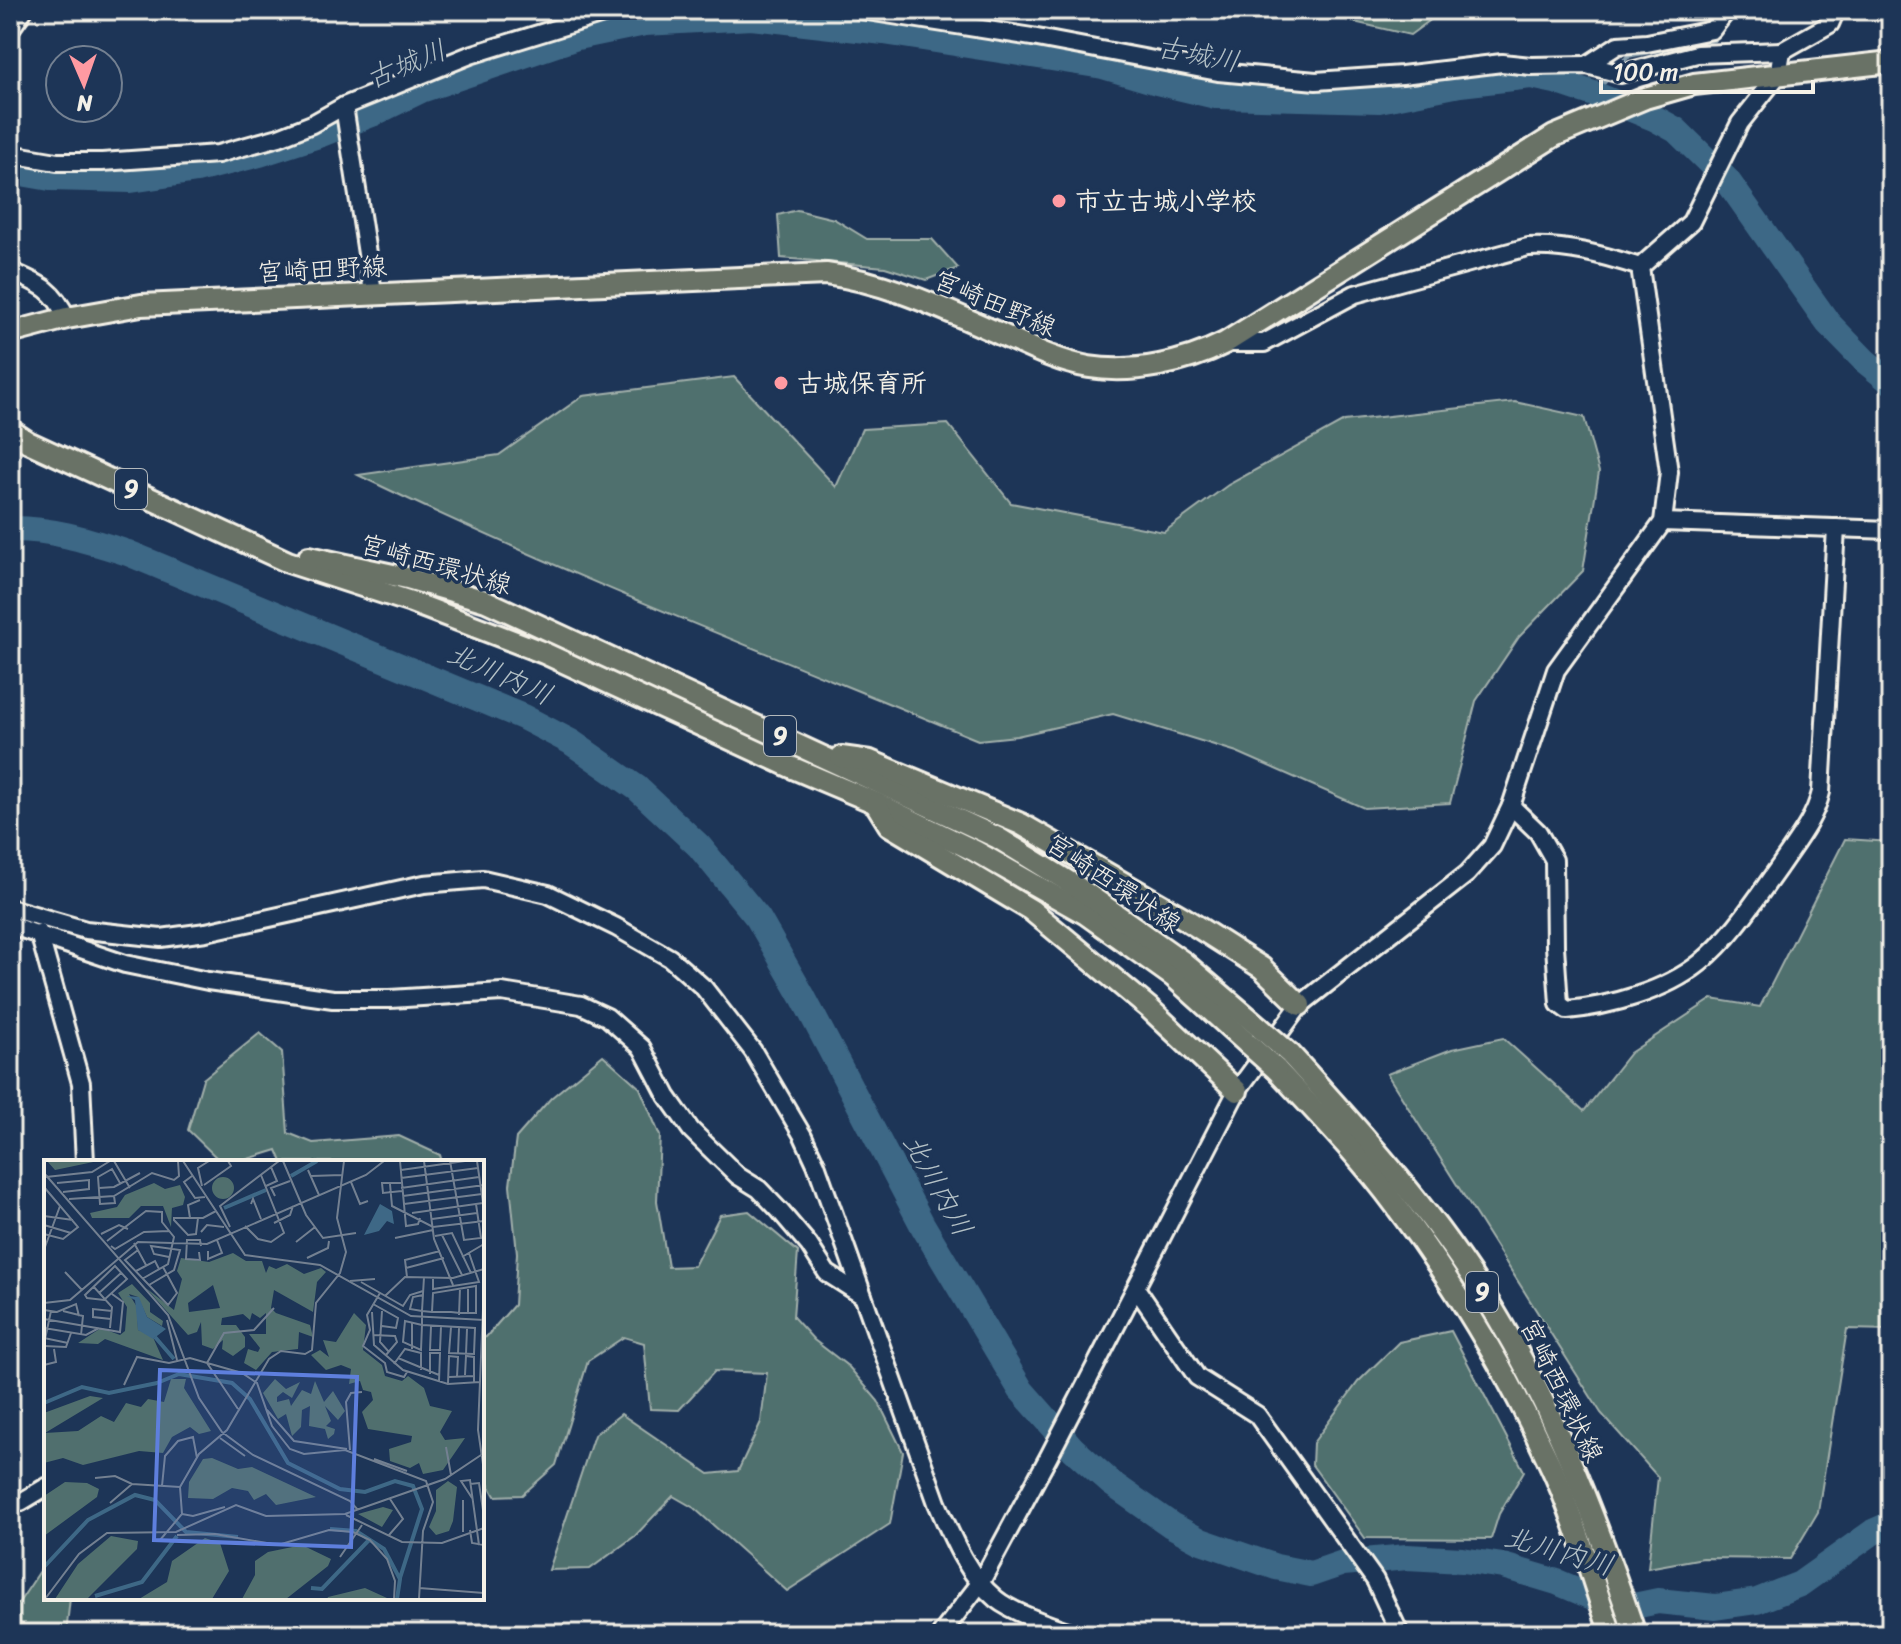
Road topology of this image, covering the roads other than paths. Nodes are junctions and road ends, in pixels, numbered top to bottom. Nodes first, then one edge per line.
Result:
1 (24, 10) edge
2 (616, 10) edge
3 (861, 10) edge
4 (1727, 10) edge
5 (1836, 10) edge
6 (10, 30) edge
7 (1782, 51) junction
8 (1891, 62) edge
9 (1587, 65) junction
10 (1778, 75) junction
11 (344, 106) junction
12 (10, 154) edge
13 (1640, 267) junction
14 (10, 271) edge
15 (373, 292) junction
16 (67, 318) junction
17 (10, 333) edge
18 (1225, 343) junction
19 (10, 430) edge
20 (1663, 522) junction
21 (1836, 528) junction
22 (1891, 530) edge
23 (254, 545) junction
24 (821, 754) junction
25 (876, 803) junction
26 (1511, 806) junction
27 (10, 908) edge
28 (10, 925) edge
29 (39, 933) junction
30 (1300, 1005) junction
31 (1253, 1035) junction
32 (1283, 1061) junction
33 (1237, 1091) junction
34 (85, 1160) edge
35 (1136, 1288) junction
36 (863, 1296) junction
37 (44, 1488) edge
38 (10, 1502) edge
39 (981, 1582) junction
40 (941, 1634) edge
41 (1077, 1634) edge
42 (1400, 1634) edge
43 (1611, 1634) edge
44 (1635, 1634) edge

1 - 6 street
2 - 11 street
3 - 9 street
4 - 9 street
5 - 7 street
7 - 9 street
7 - 10 street
8 - 10 main road, 宮崎田野線
10 - 13 street
10 - 18 main road, 宮崎田野線
11 - 12 street
11 - 15 street
13 - 18 street
13 - 20 street
14 - 16 street
15 - 16 main road, 宮崎田野線
15 - 18 main road, 宮崎田野線
16 - 17 main road, 宮崎田野線
19 - 23 main road, 宮崎西環状線 / 9
20 - 21 street
20 - 26 street
21 - 22 street
21 - 26 street
23 - 24 main road, 宮崎西環状線 / 9
23 - 25 main road, 宮崎西環状線 / 9
24 - 30 main road
24 - 31 main road, 宮崎西環状線 / 9
25 - 31 main road, 宮崎西環状線 / 9
25 - 33 main road
26 - 30 street
27 - 36 street
28 - 29 street
29 - 34 street
29 - 36 street
30 - 33 street
31 - 32 main road, 宮崎西環状線 / 9, bridge
32 - 43 main road, 宮崎西環状線 / 9
32 - 44 main road, 宮崎西環状線 / 9
33 - 35 street
35 - 39 street
35 - 42 street
36 - 39 street
37 - 38 street
39 - 40 street
39 - 41 street

